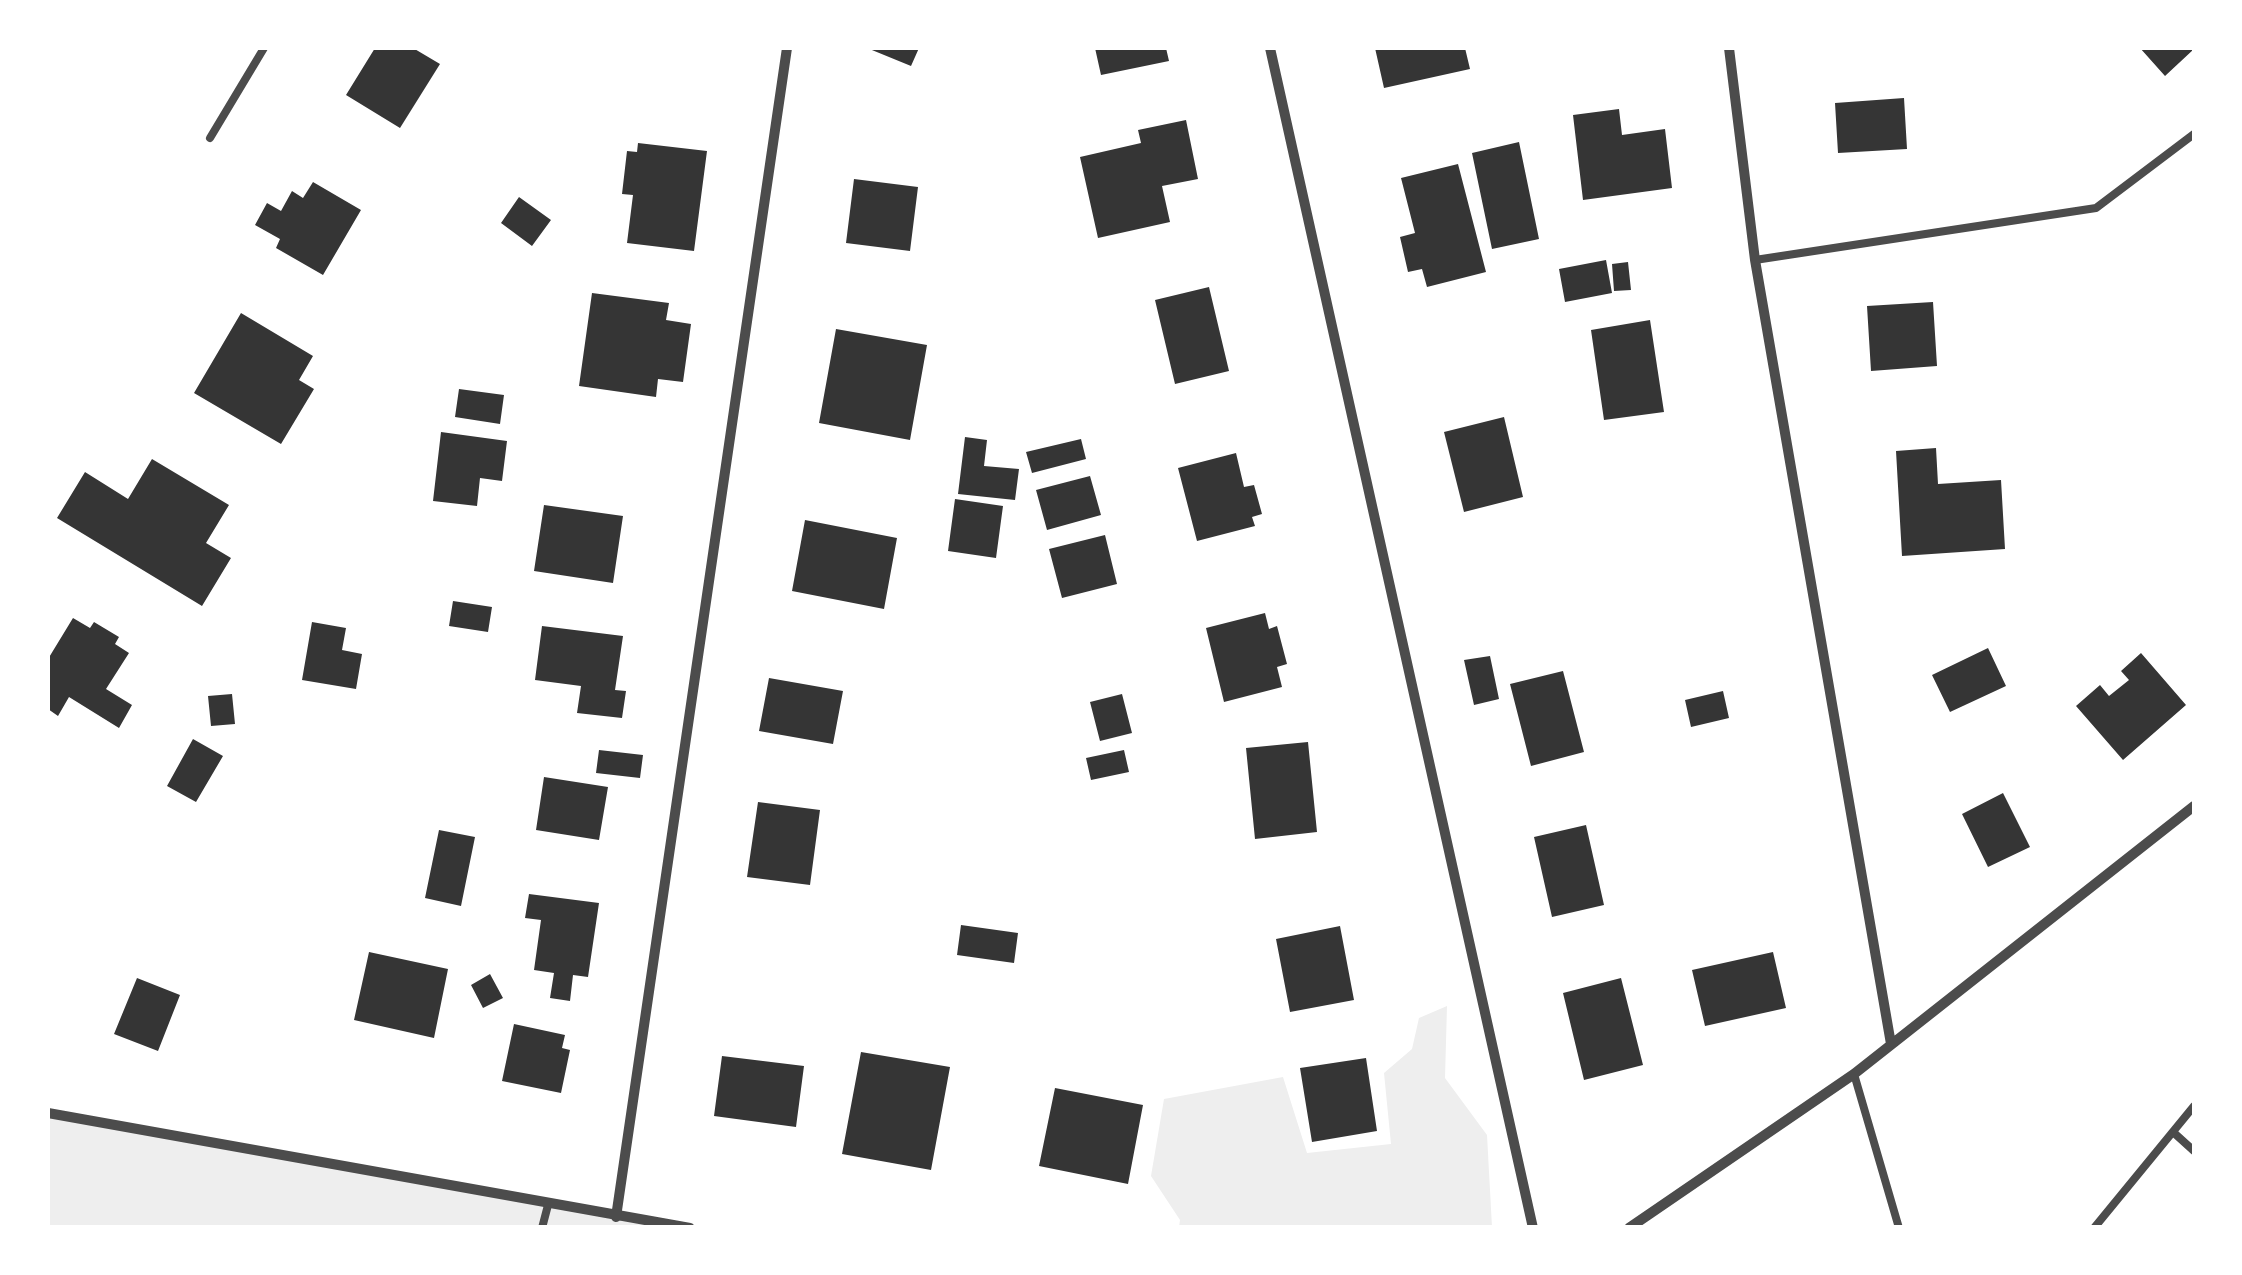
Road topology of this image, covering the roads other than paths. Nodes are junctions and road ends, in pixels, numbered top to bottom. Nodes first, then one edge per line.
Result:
1 (264, 48) edge
2 (787, 48) edge
3 (1270, 48) edge
4 (1729, 48) edge
5 (2194, 134) edge
6 (210, 138) dead end
7 (1755, 260) junction
8 (2194, 806) edge
9 (1891, 1044) junction
10 (1854, 1074) junction
11 (2194, 1106) edge
12 (48, 1114) edge
13 (2173, 1132) junction
14 (2194, 1151) edge
15 (548, 1204) junction
16 (616, 1217) junction
17 (542, 1228) edge
18 (690, 1228) edge
19 (1532, 1228) edge
20 (1629, 1228) edge
21 (1899, 1228) edge
22 (2094, 1228) edge

1 - 6 lane
2 - 16 street
3 - 19 street
4 - 7 street
5 - 7 lane
7 - 9 street
8 - 9 street
9 - 10 street
10 - 20 street
10 - 21 lane
11 - 13 lane
12 - 15 street
13 - 14 lane
13 - 22 lane
15 - 16 street
15 - 17 lane
16 - 18 street

